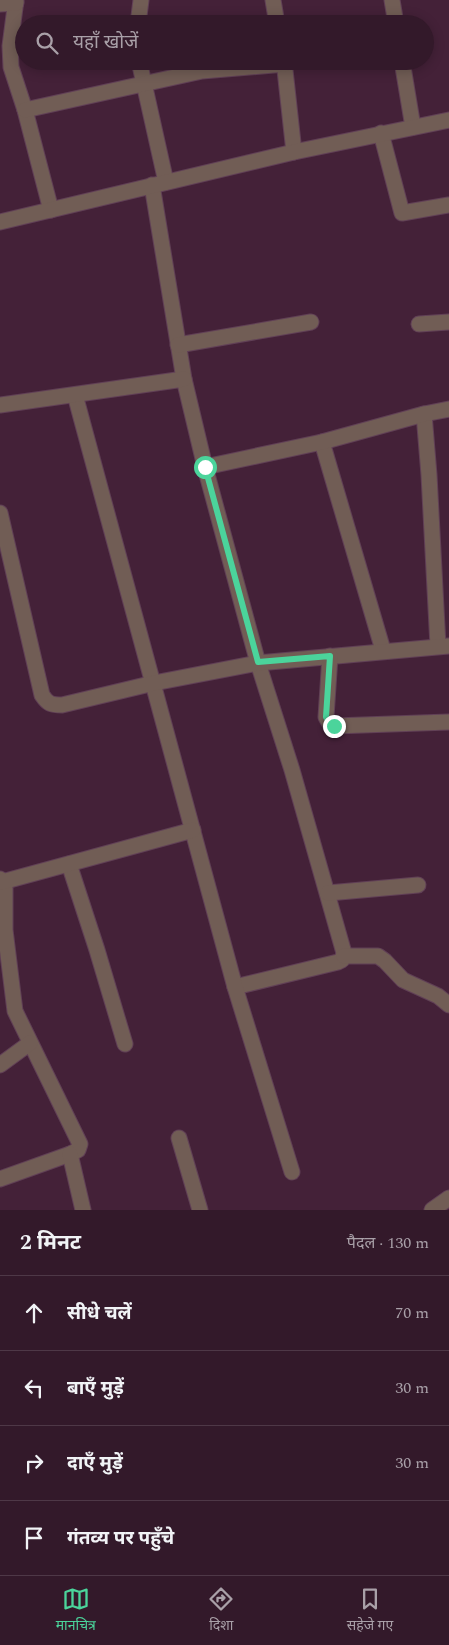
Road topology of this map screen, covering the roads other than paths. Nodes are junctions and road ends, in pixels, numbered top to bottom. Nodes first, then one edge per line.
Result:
1 (141, 0) edge
2 (273, 0) edge
3 (392, 0) edge
4 (16, 2) edge
5 (0, 4) edge
6 (139, 15) edge
7 (276, 15) edge
8 (394, 15) edge
9 (141, 70) edge
10 (212, 70) edge
11 (285, 70) edge
12 (404, 70) edge
13 (145, 84) junction
14 (26, 110) junction
15 (449, 120) edge
16 (413, 127) junction
17 (382, 133) junction
18 (294, 152) junction
19 (159, 184) junction
20 (449, 205) edge
21 (51, 210) junction
22 (0, 222) edge
23 (311, 322) dead end
24 (449, 322) edge
25 (419, 324) dead end
26 (178, 345) junction
27 (184, 379) junction
28 (74, 395) junction
29 (0, 405) edge
30 (449, 409) edge
31 (424, 414) junction
32 (322, 442) junction
33 (205, 467) junction
34 (0, 513) edge
35 (2, 529) edge
36 (443, 646) edge
37 (382, 650) junction
38 (330, 656) junction
39 (258, 662) junction
40 (154, 683) junction
41 (449, 722) edge
42 (194, 830) junction
43 (69, 864) junction
44 (1, 880) edge
45 (418, 885) dead end
46 (328, 893) junction
47 (344, 956) junction
48 (235, 988) junction
49 (449, 1005) edge
50 (30, 1043) junction
51 (125, 1044) dead end
52 (0, 1065) edge
53 (179, 1138) dead end
54 (70, 1154) junction
55 (292, 1172) dead end
56 (0, 1179) edge
57 (449, 1198) edge
58 (83, 1210) edge
59 (200, 1210) edge
60 (432, 1210) edge

1 - 6 street
2 - 7 street
3 - 8 street
4 - 5 street
4 - 14 street
9 - 13 street
10 - 13 street
11 - 18 street
12 - 16 street
13 - 14 street
13 - 19 street
14 - 21 street
15 - 16 street
16 - 17 street
17 - 18 street
17 - 20 street
18 - 19 street
19 - 21 street
19 - 26 street
21 - 22 street
23 - 26 street
24 - 25 street
26 - 27 street
27 - 28 street
27 - 33 street
28 - 29 street
28 - 40 street
30 - 31 street
31 - 32 street
31 - 36 street
32 - 33 street
32 - 37 street
33 - 39 street
34 - 35 street
35 - 40 street
36 - 37 street
37 - 38 street
38 - 39 street
38 - 41 street
39 - 40 street
39 - 46 street
40 - 42 street
42 - 43 street
42 - 48 street
43 - 44 street
43 - 51 street
44 - 50 street
45 - 46 street
46 - 47 street
47 - 48 street
47 - 49 street
48 - 55 street
50 - 52 street
50 - 54 street
53 - 59 street
54 - 56 street
54 - 58 street
57 - 60 street

